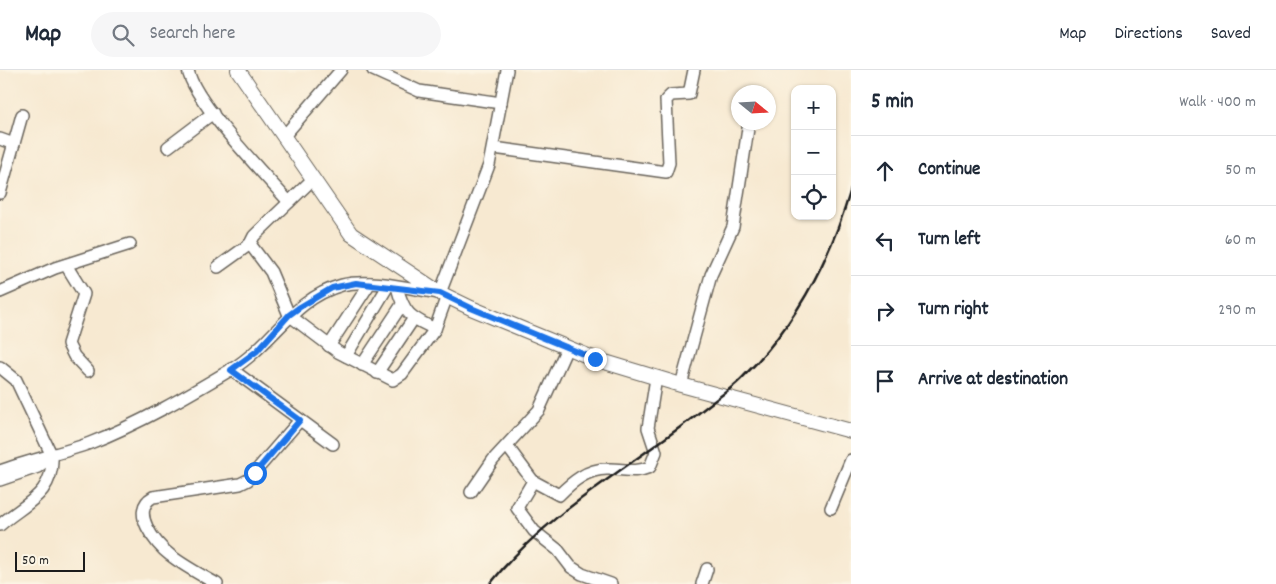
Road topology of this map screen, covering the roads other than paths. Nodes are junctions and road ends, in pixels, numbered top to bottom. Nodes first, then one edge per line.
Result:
1 (188, 70) edge
2 (238, 70) edge
3 (341, 70) edge
4 (373, 70) edge
5 (507, 70) edge
6 (694, 70) edge
7 (501, 103) junction
8 (213, 113) junction
9 (22, 115) dead end
10 (748, 130) edge
11 (284, 136) junction
12 (0, 139) edge
13 (14, 144) junction
14 (168, 147) dead end
15 (494, 148) junction
16 (313, 178) junction
17 (0, 193) edge
18 (289, 202) junction
19 (130, 244) dead end
20 (250, 244) junction
21 (66, 265) junction
22 (218, 268) dead end
23 (370, 283) junction
24 (392, 286) junction
25 (0, 292) edge
26 (444, 294) junction
27 (401, 306) junction
28 (289, 315) junction
29 (414, 318) junction
30 (435, 329) junction
31 (329, 346) junction
32 (566, 348) junction
33 (346, 356) junction
34 (362, 365) junction
35 (0, 367) edge
36 (88, 370) dead end
37 (231, 370) junction
38 (376, 373) junction
39 (656, 378) junction
40 (681, 385) junction
41 (300, 420) junction
42 (851, 431) edge
43 (333, 444) dead end
44 (507, 446) junction
45 (52, 456) junction
46 (851, 460) edge
47 (0, 471) edge
48 (0, 480) edge
49 (533, 481) junction
50 (471, 492) dead end
51 (831, 508) dead end
52 (0, 525) edge
53 (707, 568) dead end
54 (217, 584) edge
55 (611, 584) edge
56 (702, 584) edge

1 - 8 street
2 - 11 main road
3 - 11 street
4 - 7 street
5 - 7 street
6 - 15 street
7 - 15 street
8 - 14 street
8 - 18 street
9 - 13 street
10 - 40 street
11 - 16 main road
12 - 13 street
13 - 17 street
15 - 26 street
16 - 18 street
16 - 26 main road
18 - 20 street
19 - 21 street
20 - 22 street
20 - 28 street
21 - 25 street
21 - 36 street
23 - 24 street
23 - 28 street
23 - 31 street
24 - 26 street
24 - 27 street
24 - 33 street
26 - 30 street
26 - 32 main road
27 - 29 street
27 - 34 street
28 - 31 street
28 - 37 street
29 - 30 street
29 - 38 street
30 - 38 street
31 - 33 street
32 - 39 main road
32 - 44 street
33 - 34 street
34 - 38 street
35 - 45 street
37 - 41 street
37 - 45 street
39 - 40 main road
39 - 49 street
40 - 42 main road
41 - 43 street
41 - 54 street
44 - 49 street
44 - 50 street
45 - 47 street
45 - 48 street
45 - 52 street
46 - 51 street
49 - 55 street
53 - 56 street

